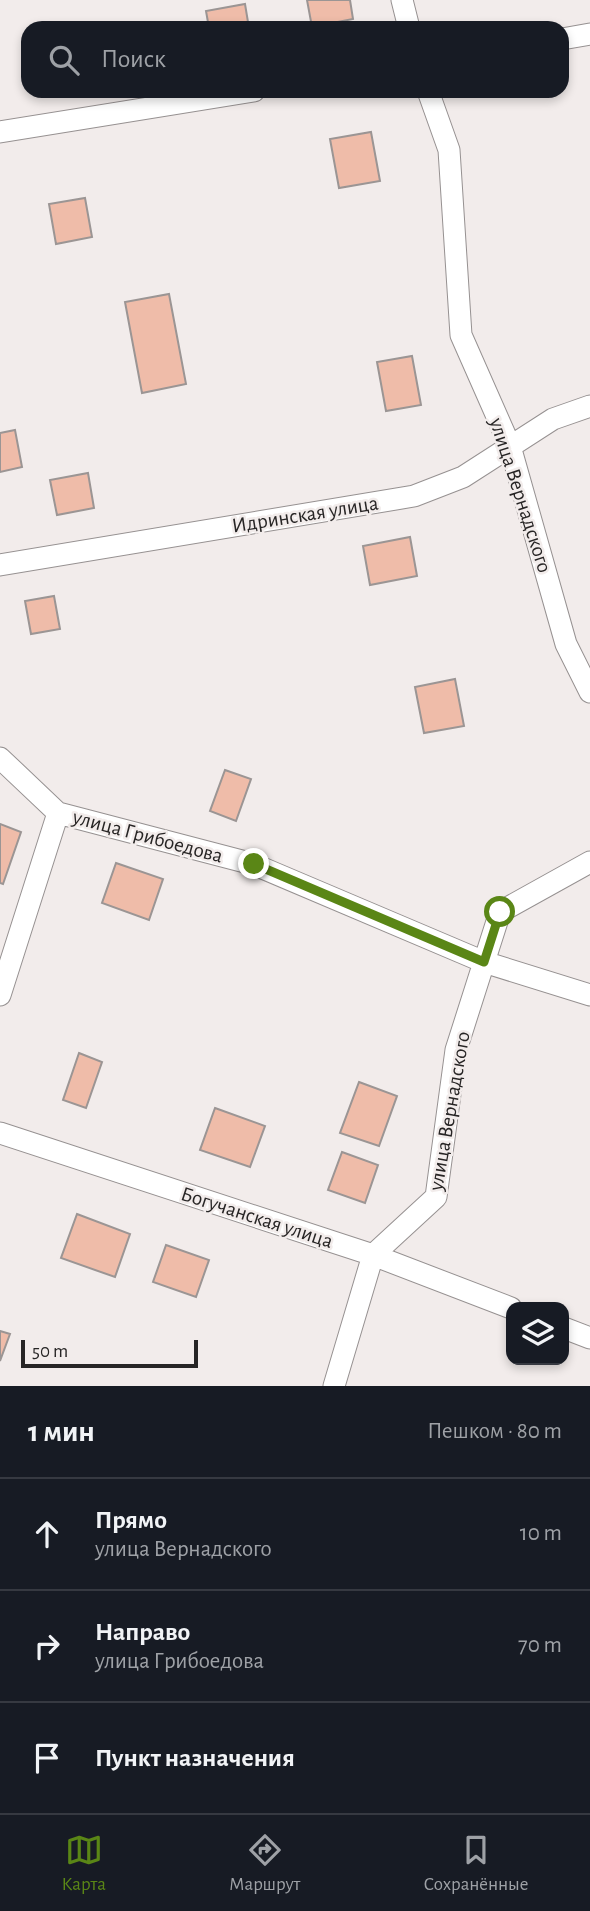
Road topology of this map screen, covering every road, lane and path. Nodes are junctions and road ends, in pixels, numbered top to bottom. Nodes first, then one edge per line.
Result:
1 (402, 0) edge
2 (407, 21) edge
3 (590, 34) edge
4 (569, 38) edge
5 (211, 98) edge
6 (430, 98) edge
7 (0, 132) edge
8 (590, 406) edge
9 (510, 446) junction
10 (0, 565) edge
11 (590, 692) edge
12 (0, 758) edge
13 (58, 813) junction
14 (590, 862) edge
15 (484, 962) junction
16 (0, 995) edge
17 (590, 995) edge
18 (0, 1133) edge
19 (373, 1255) junction
20 (506, 1306) edge
21 (569, 1330) edge
22 (590, 1338) edge
23 (334, 1386) edge

1 - 2 street
3 - 4 street
5 - 7 street
6 - 9 street, улица Вернадского
8 - 9 street, Идринская улица
9 - 10 street, Идринская улица
9 - 11 street, улица Вернадского
12 - 13 street
13 - 15 street, улица Грибоедова
13 - 16 street
14 - 15 street, улица Вернадского
15 - 17 street, улица Грибоедова
15 - 19 street, улица Вернадского
18 - 19 street, Богучанская улица
19 - 20 street, Богучанская улица
19 - 23 street
21 - 22 street

